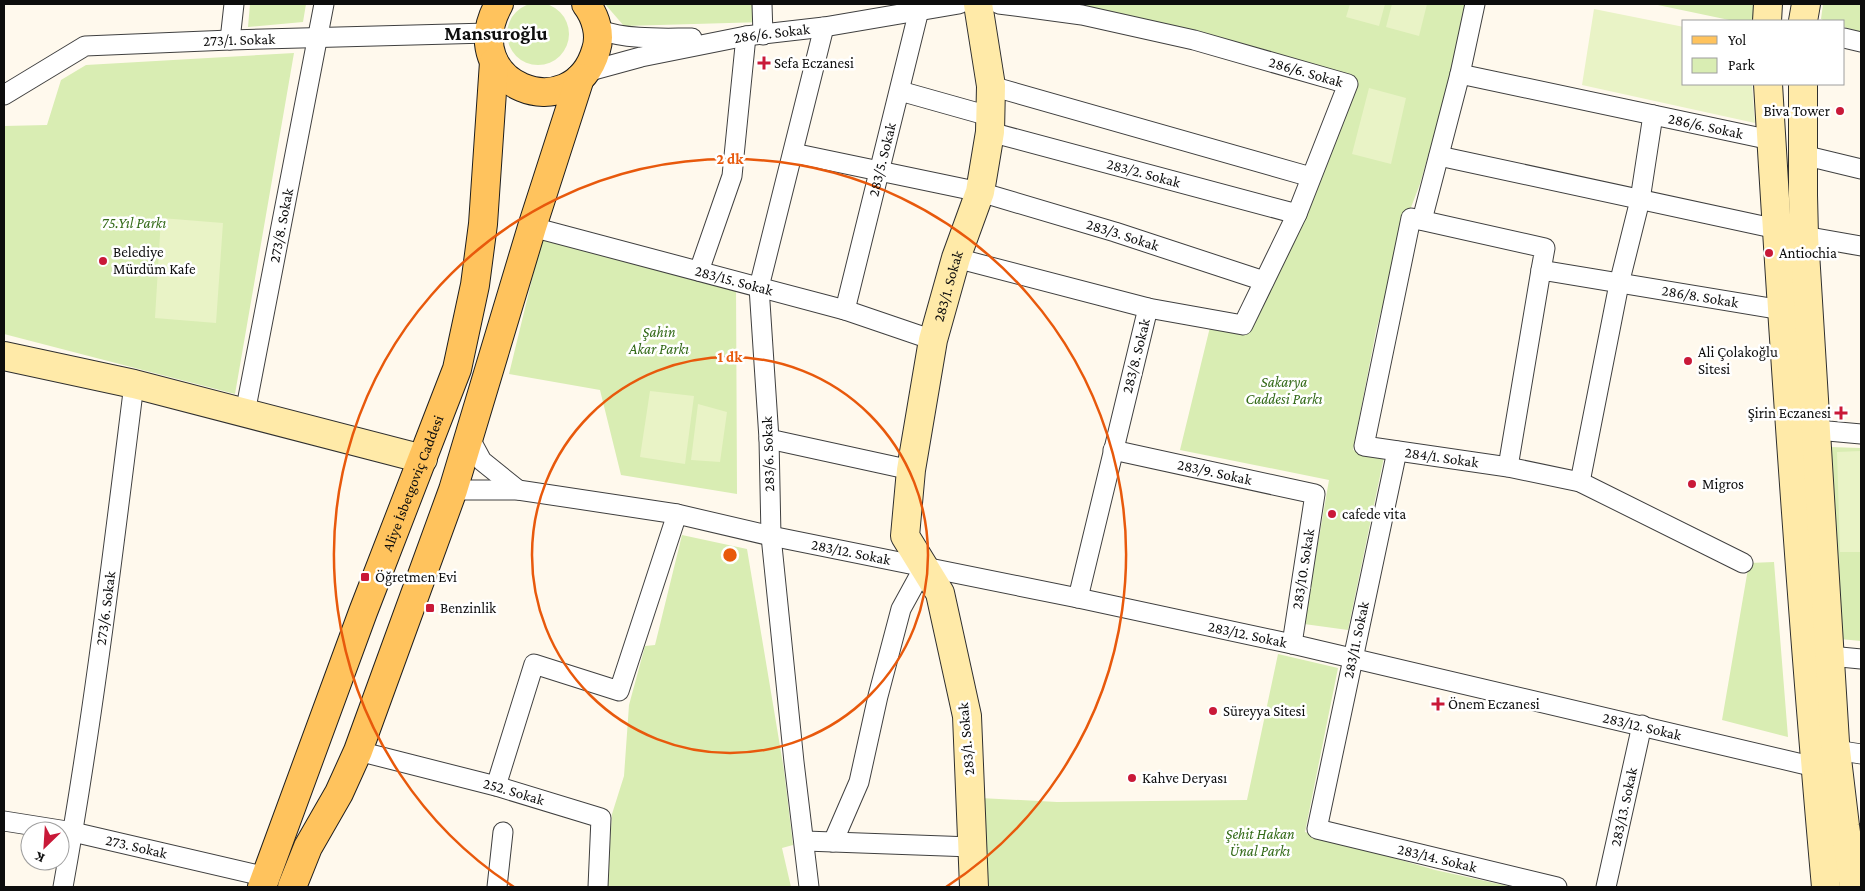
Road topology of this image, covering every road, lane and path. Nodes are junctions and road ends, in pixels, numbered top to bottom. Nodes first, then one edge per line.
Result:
1 (234, 4) edge
2 (324, 4) edge
3 (499, 4) edge
4 (762, 4) edge
5 (959, 4) edge
6 (978, 4) edge
7 (1000, 4) edge
8 (1475, 4) edge
9 (1768, 4) edge
10 (1806, 4) edge
11 (919, 10) junction
12 (591, 12) edge
13 (1767, 20) edge
14 (1803, 20) edge
15 (824, 27) junction
16 (488, 33) junction
17 (754, 35) junction
18 (317, 38) junction
19 (1845, 38) edge
20 (230, 40) junction
21 (1861, 42) edge
22 (494, 62) junction
23 (1460, 74) junction
24 (583, 75) junction
25 (1768, 85) edge
26 (1803, 85) edge
27 (990, 86) junction
28 (900, 91) junction
29 (4, 95) edge
30 (1653, 115) junction
31 (990, 124) junction
32 (1772, 140) junction
33 (793, 154) junction
34 (1804, 155) junction
35 (1438, 156) junction
36 (1861, 169) edge
37 (880, 172) junction
38 (1311, 177) junction
39 (980, 192) junction
40 (1640, 200) junction
41 (1297, 214) junction
42 (1422, 220) junction
43 (532, 228) junction
44 (1777, 229) junction
45 (1804, 236) junction
46 (1861, 246) edge
47 (956, 258) junction
48 (1541, 270) junction
49 (699, 271) junction
50 (1264, 281) junction
51 (1619, 284) junction
52 (759, 287) junction
53 (1148, 308) junction
54 (846, 310) junction
55 (1782, 310) junction
56 (933, 340) junction
57 (4, 356) edge
58 (134, 384) junction
59 (244, 413) junction
60 (1817, 430) junction
61 (1861, 434) edge
62 (469, 437) junction
63 (769, 439) junction
64 (1113, 450) junction
65 (1397, 451) junction
66 (423, 460) junction
67 (1508, 467) junction
68 (911, 470) junction
69 (1580, 482) junction
70 (452, 490) junction
71 (518, 490) junction
72 (1315, 494) joint
73 (677, 514) junction
74 (771, 536) junction
75 (1743, 563) dead end
76 (924, 567) junction
77 (1078, 598) junction
78 (1292, 644) junction
79 (1830, 656) junction
80 (1352, 659) junction
81 (1861, 659) edge
82 (1642, 725) junction
83 (358, 750) junction
84 (1849, 752) edge
85 (1815, 767) junction
86 (496, 786) junction
87 (4, 821) edge
88 (1853, 828) edge
89 (1317, 830) joint
90 (73, 832) junction
91 (503, 832) dead end
92 (805, 841) junction
93 (834, 842) junction
94 (972, 847) junction
95 (265, 882) edge
96 (63, 887) edge
97 (292, 887) edge
98 (497, 887) edge
99 (598, 887) edge
100 (810, 887) edge
101 (974, 887) edge
102 (1557, 887) edge
103 (1606, 887) edge
104 (1826, 887) edge
105 (1854, 887) edge

1 - 20 street
2 - 18 street, 273/8. Sokak
3 - 16 main road
4 - 17 street
5 - 11 street, 286/6. Sokak
6 - 27 main road, 283/1. Sokak
7 - 38 street, 286/6. Sokak
8 - 23 street
9 - 13 main road
10 - 14 main road
11 - 15 street, 286/6. Sokak
11 - 28 street, 283/5. Sokak
12 - 17 street
12 - 24 main road
15 - 17 street, 286/6. Sokak
15 - 33 street, 283/6. Sokak
16 - 18 street, 273/1. Sokak
16 - 22 main road
17 - 24 street, 286/6. Sokak
17 - 49 street
18 - 20 street, 273/1. Sokak
18 - 59 street, 273/8. Sokak
19 - 21 street
20 - 29 street, 273/1. Sokak
22 - 24 main road
22 - 66 main road, Aliye İsbetgoviç Caddesi
23 - 30 street, 286/6. Sokak
23 - 35 street
24 - 43 main road
25 - 32 main road
26 - 34 main road
27 - 31 main road, 283/1. Sokak
27 - 38 street
28 - 31 street, 283/2. Sokak
28 - 37 street, 283/5. Sokak
30 - 32 street, 286/6. Sokak
30 - 40 street
31 - 39 main road, 283/1. Sokak
31 - 41 street, 283/2. Sokak
32 - 44 main road
33 - 37 street, 283/3. Sokak
33 - 52 street, 283/6. Sokak
34 - 36 street
34 - 45 main road
35 - 40 street
35 - 42 street
37 - 39 street, 283/3. Sokak
37 - 54 street, 283/5. Sokak
38 - 41 street, 286/6. Sokak
39 - 47 main road, 283/1. Sokak
39 - 50 street, 283/3. Sokak
40 - 44 street
40 - 51 street
41 - 50 street, 286/6. Sokak
42 - 48 street
42 - 65 street, 284/1. Sokak
43 - 49 street, 283/15. Sokak
43 - 62 main road
44 - 45 main road
44 - 55 main road
45 - 46 street
45 - 60 main road
47 - 53 street, 283/8. Sokak
47 - 56 main road, 283/1. Sokak
48 - 51 street, 286/8. Sokak
48 - 67 street
49 - 52 street, 283/15. Sokak
50 - 53 street, 286/6. Sokak
51 - 55 street, 286/8. Sokak
51 - 69 street
52 - 54 street, 283/15. Sokak
52 - 63 street, 283/6. Sokak
53 - 64 street, 283/8. Sokak
54 - 56 street, 283/15. Sokak
55 - 85 main road
56 - 68 main road, 283/1. Sokak
57 - 58 main road
58 - 59 main road
58 - 90 street, 273/6. Sokak
59 - 66 main road
60 - 61 street
60 - 79 main road
62 - 70 main road
62 - 71 street
63 - 68 street
63 - 74 street, 283/6. Sokak
64 - 72 street, 283/9. Sokak
64 - 77 street, 283/8. Sokak
65 - 67 street, 284/1. Sokak
65 - 80 street, 283/11. Sokak
66 - 95 main road, Aliye İsbetgoviç Caddesi
67 - 69 street, 284/1. Sokak
68 - 76 main road, 283/1. Sokak
69 - 75 street, 284/1. Sokak
70 - 71 street, 283/12. Sokak
70 - 83 main road
71 - 73 street, 283/12. Sokak
72 - 78 street, 283/10. Sokak
73 - 74 street, 283/12. Sokak
73 - 86 street
74 - 76 street, 283/12. Sokak
74 - 92 street, 283/6. Sokak
76 - 77 street, 283/12. Sokak
76 - 93 street
76 - 94 main road, 283/1. Sokak
77 - 78 street, 283/12. Sokak
78 - 80 street, 283/12. Sokak
79 - 81 street
79 - 84 main road
80 - 82 street, 283/12. Sokak
80 - 89 street, 283/11. Sokak
82 - 85 street, 283/12. Sokak
82 - 103 street, 283/13. Sokak
83 - 86 street, 252. Sokak
83 - 97 main road
84 - 88 main road
85 - 104 main road
86 - 99 street, 252. Sokak
87 - 90 street, 273. Sokak
88 - 105 main road
89 - 102 street, 283/14. Sokak
90 - 95 street, 273. Sokak
90 - 96 street, 273/6. Sokak
91 - 98 street
92 - 93 street
92 - 100 street, 283/6. Sokak
93 - 94 street
94 - 101 main road, 283/1. Sokak

